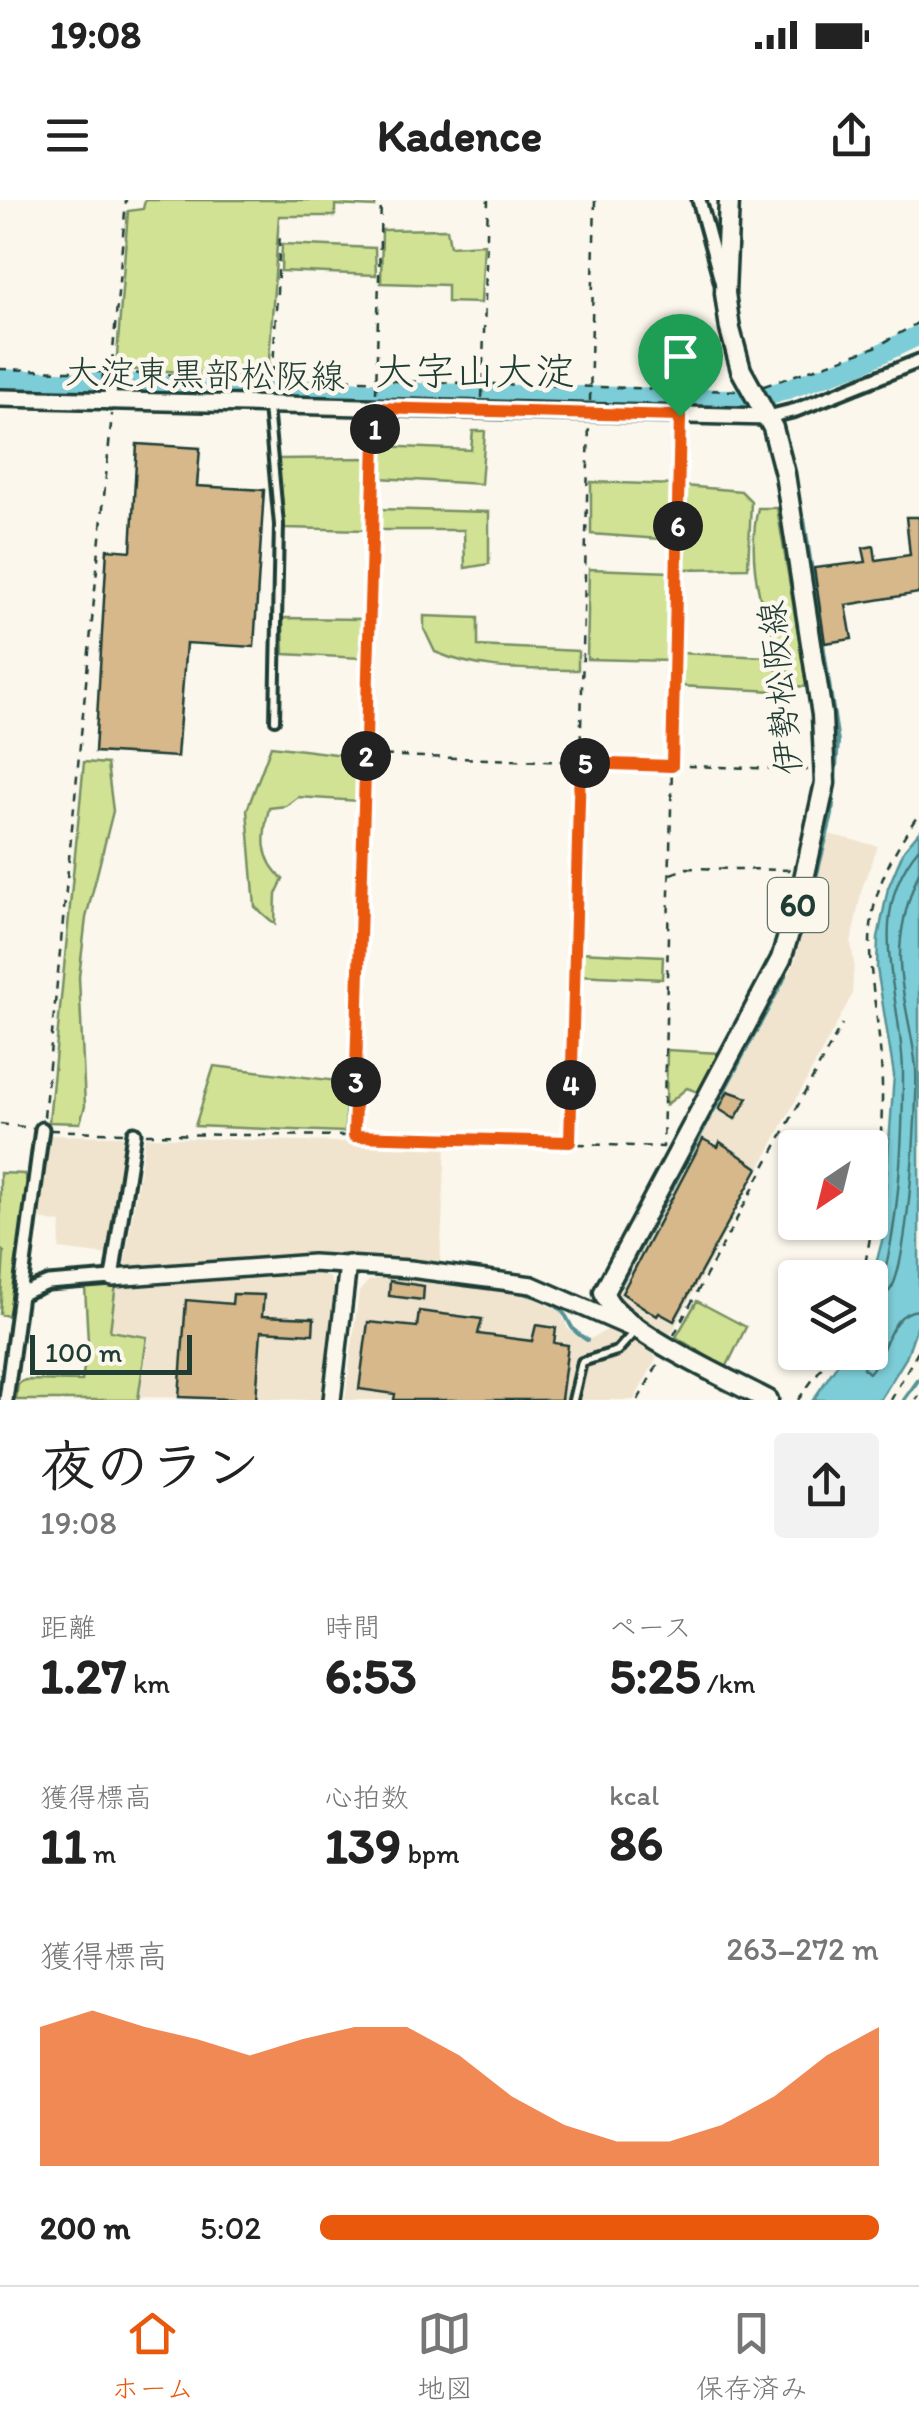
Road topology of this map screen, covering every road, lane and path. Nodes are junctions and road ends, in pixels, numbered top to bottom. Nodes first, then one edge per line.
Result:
1 (126, 200) edge
2 (381, 200) edge
3 (488, 200) edge
4 (596, 200) edge
5 (699, 200) edge
6 (729, 200) edge
7 (280, 232) dead end
8 (725, 293) junction
9 (919, 322) edge
10 (919, 362) edge
11 (0, 370) edge
12 (111, 374) junction
13 (273, 381) junction
14 (376, 383) junction
15 (483, 385) junction
16 (590, 388) junction
17 (0, 398) edge
18 (482, 399) dead end
19 (757, 399) junction
20 (111, 400) junction
21 (270, 401) junction
22 (376, 408) junction
23 (589, 410) junction
24 (680, 416) junction
25 (274, 720) dead end
26 (366, 755) junction
27 (580, 763) junction
28 (672, 766) junction
29 (825, 771) junction
30 (919, 814) edge
31 (794, 865) dead end
32 (669, 874) junction
33 (842, 1024) dead end
34 (0, 1124) edge
35 (42, 1128) junction
36 (134, 1133) junction
37 (354, 1136) junction
38 (570, 1142) junction
39 (866, 1260) edge
40 (348, 1264) junction
41 (112, 1278) junction
42 (606, 1282) junction
43 (22, 1293) junction
44 (574, 1305) junction
45 (640, 1333) junction
46 (668, 1346) junction
47 (919, 1350) edge
48 (819, 1370) edge
49 (6, 1400) edge
50 (332, 1400) edge
51 (573, 1400) edge
52 (638, 1400) edge
53 (768, 1400) edge
54 (798, 1400) edge
55 (890, 1400) edge

1 - 12 path
2 - 14 path
3 - 15 path
4 - 16 path
5 - 8 street
6 - 8 main road, 伊勢松阪線 / 60
7 - 13 path
8 - 19 main road, 伊勢松阪線 / 60
9 - 19 path
10 - 19 street
11 - 12 path
12 - 13 path
12 - 20 street
13 - 14 path
13 - 21 path
14 - 15 path
15 - 16 path
15 - 18 path
16 - 19 path
16 - 23 path
17 - 20 main road, 大淀東黒部松阪線
19 - 24 main road, 大淀東黒部松阪線
19 - 29 main road, 伊勢松阪線 / 60
20 - 21 main road, 大淀東黒部松阪線
20 - 35 path
21 - 22 main road, 大淀東黒部松阪線
21 - 25 lane
22 - 23 main road, 大淀東黒部松阪線
22 - 26 path
23 - 24 main road, 大淀東黒部松阪線
23 - 27 path
24 - 28 path
26 - 27 path
26 - 37 path
27 - 28 path
27 - 38 path
28 - 29 path
28 - 32 path
29 - 42 main road, 伊勢松阪線 / 60
30 - 39 path
31 - 32 path
32 - 38 path
33 - 46 path
34 - 35 path
35 - 36 path
35 - 43 street
36 - 37 path
36 - 41 street
37 - 38 path
40 - 41 main road
40 - 44 main road
40 - 50 main road
41 - 43 street
42 - 44 main road
42 - 45 main road
43 - 49 street
44 - 45 main road
45 - 46 main road
45 - 51 lane
46 - 52 path
46 - 53 main road
47 - 55 path
48 - 54 path

